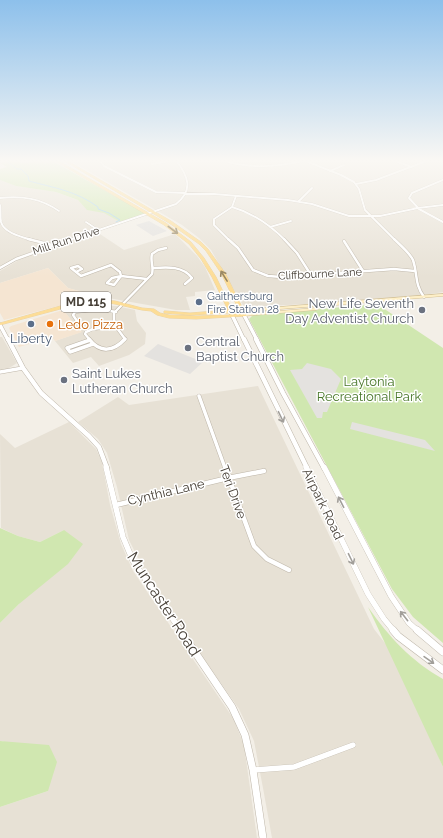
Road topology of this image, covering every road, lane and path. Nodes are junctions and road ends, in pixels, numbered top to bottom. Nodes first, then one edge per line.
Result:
1 (37, 199) edge
2 (123, 199) edge
3 (132, 199) edge
4 (184, 199) edge
5 (235, 199) edge
6 (276, 199) edge
7 (361, 199) edge
8 (410, 199) edge
9 (300, 201) joint
10 (0, 205) edge
11 (443, 205) edge
12 (232, 207) junction
13 (418, 208) junction
14 (59, 211) dead end
15 (154, 212) junction
16 (149, 214) junction
17 (372, 216) junction
18 (291, 221) dead end
19 (86, 222) dead end
20 (443, 222) edge
21 (2, 226) edge
22 (270, 226) junction
23 (98, 230) junction
24 (344, 241) dead end
25 (52, 245) junction
26 (166, 248) dead end
27 (0, 263) edge
28 (6, 265) junction
29 (0, 268) edge
30 (154, 268) junction
31 (363, 271) junction
32 (415, 271) junction
33 (75, 272) dead end
34 (311, 275) junction
35 (121, 276) junction
36 (147, 279) junction
37 (185, 284) dead end
38 (443, 294) edge
39 (424, 297) junction
40 (123, 303) junction
41 (116, 312) junction
42 (231, 313) junction
43 (243, 313) junction
44 (78, 321) dead end
45 (0, 325) edge
46 (115, 326) junction
47 (90, 340) junction
48 (93, 344) junction
49 (23, 368) junction
50 (0, 372) edge
51 (199, 396) dead end
52 (264, 472) dead end
53 (228, 478) junction
54 (116, 505) junction
55 (289, 570) dead end
56 (443, 652) edge
57 (443, 670) edge
58 (353, 745) dead end
59 (253, 770) junction
60 (263, 838) edge

1 - 14 street
2 - 16 main road
3 - 15 main road
4 - 15 street, Mill Run Drive
5 - 12 street
6 - 9 street
7 - 17 street
8 - 13 street
9 - 17 street
10 - 21 street
11 - 13 street
12 - 22 street
12 - 34 street, Cliffbourne Lane
13 - 17 street
13 - 20 street
15 - 16 street, Mill Run Drive
43 -> 15 main road
16 - 23 street, Mill Run Drive
16 -> 42 main road
17 - 32 street
18 - 22 street
19 - 23 street
21 - 25 street
22 - 34 street
23 - 25 street, Mill Run Drive
24 - 31 street
25 - 28 street, Mill Run Drive
26 - 30 street
27 - 28 street
28 - 29 street, Mill Run Drive
30 - 36 street
30 - 37 street
31 - 32 street, Cliffbourne Lane
31 - 34 street, Cliffbourne Lane
32 - 39 street
33 - 35 street
35 - 35 street
35 - 36 street
36 - 40 street
38 - 39 main road, MD 115
39 - 43 main road, MD 115
40 - 41 street
40 - 42 main road, MD 115
40 - 45 main road, MD 115
41 - 44 street
41 - 46 street
42 - 43 main road, MD 115
42 -> 57 street, Airpark Road
56 -> 43 street, Airpark Road
45 - 49 street, Muncaster Road
46 - 47 street
46 - 48 street
47 - 48 street
47 - 48 street
49 - 50 street
49 - 54 street, Muncaster Road
51 - 53 street, Teri Drive
52 - 53 street, Cynthia Lane
53 - 54 street, Cynthia Lane
53 - 55 street, Teri Drive
54 - 59 street, Muncaster Road
58 - 59 street
59 - 60 street, Muncaster Road

